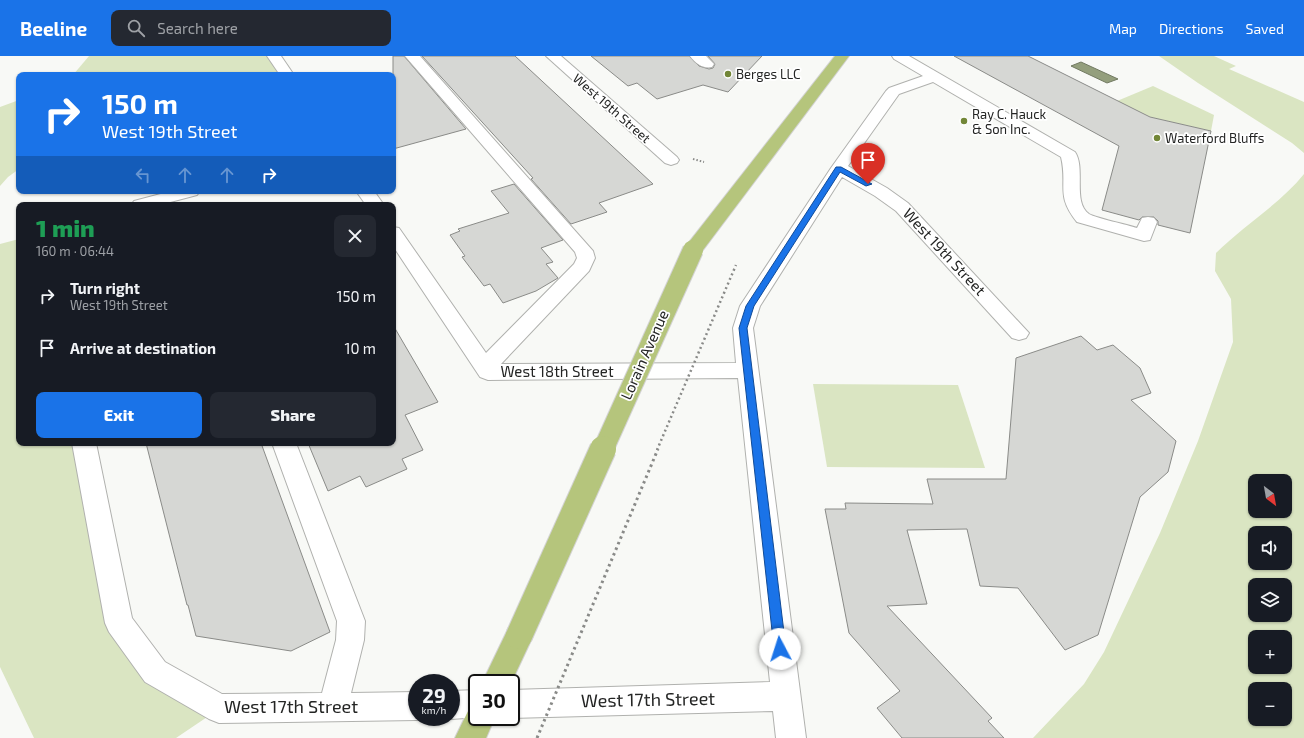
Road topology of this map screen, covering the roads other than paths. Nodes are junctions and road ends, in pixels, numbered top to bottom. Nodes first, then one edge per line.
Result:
1 (274, 56) edge
2 (412, 56) edge
3 (553, 56) edge
4 (899, 56) edge
5 (842, 57) edge
6 (285, 72) edge
7 (935, 76) junction
8 (671, 160) dead end
9 (839, 168) junction
10 (180, 194) edge
11 (151, 202) edge
12 (1148, 222) dead end
13 (396, 236) edge
14 (1019, 333) dead end
15 (485, 368) junction
16 (748, 370) junction
17 (85, 446) edge
18 (285, 446) edge
19 (500, 674) edge
20 (786, 696) junction
21 (520, 704) edge
22 (408, 706) edge
23 (333, 707) junction
24 (476, 726) edge
25 (470, 738) edge
26 (790, 738) edge

1 - 6 street
2 - 15 street
3 - 8 street, West 19th Street
4 - 7 street
5 - 19 main road, Lorain Avenue, bridge
7 - 9 street
7 - 12 street
9 - 14 street, West 19th Street
9 - 16 street
10 - 11 street
13 - 15 street, West 18th Street
15 - 16 street, West 18th Street
16 - 20 street
17 - 23 street, West 17th Street
18 - 23 street
20 - 21 street, West 17th Street
20 - 26 street
22 - 23 street, West 17th Street
24 - 25 main road

